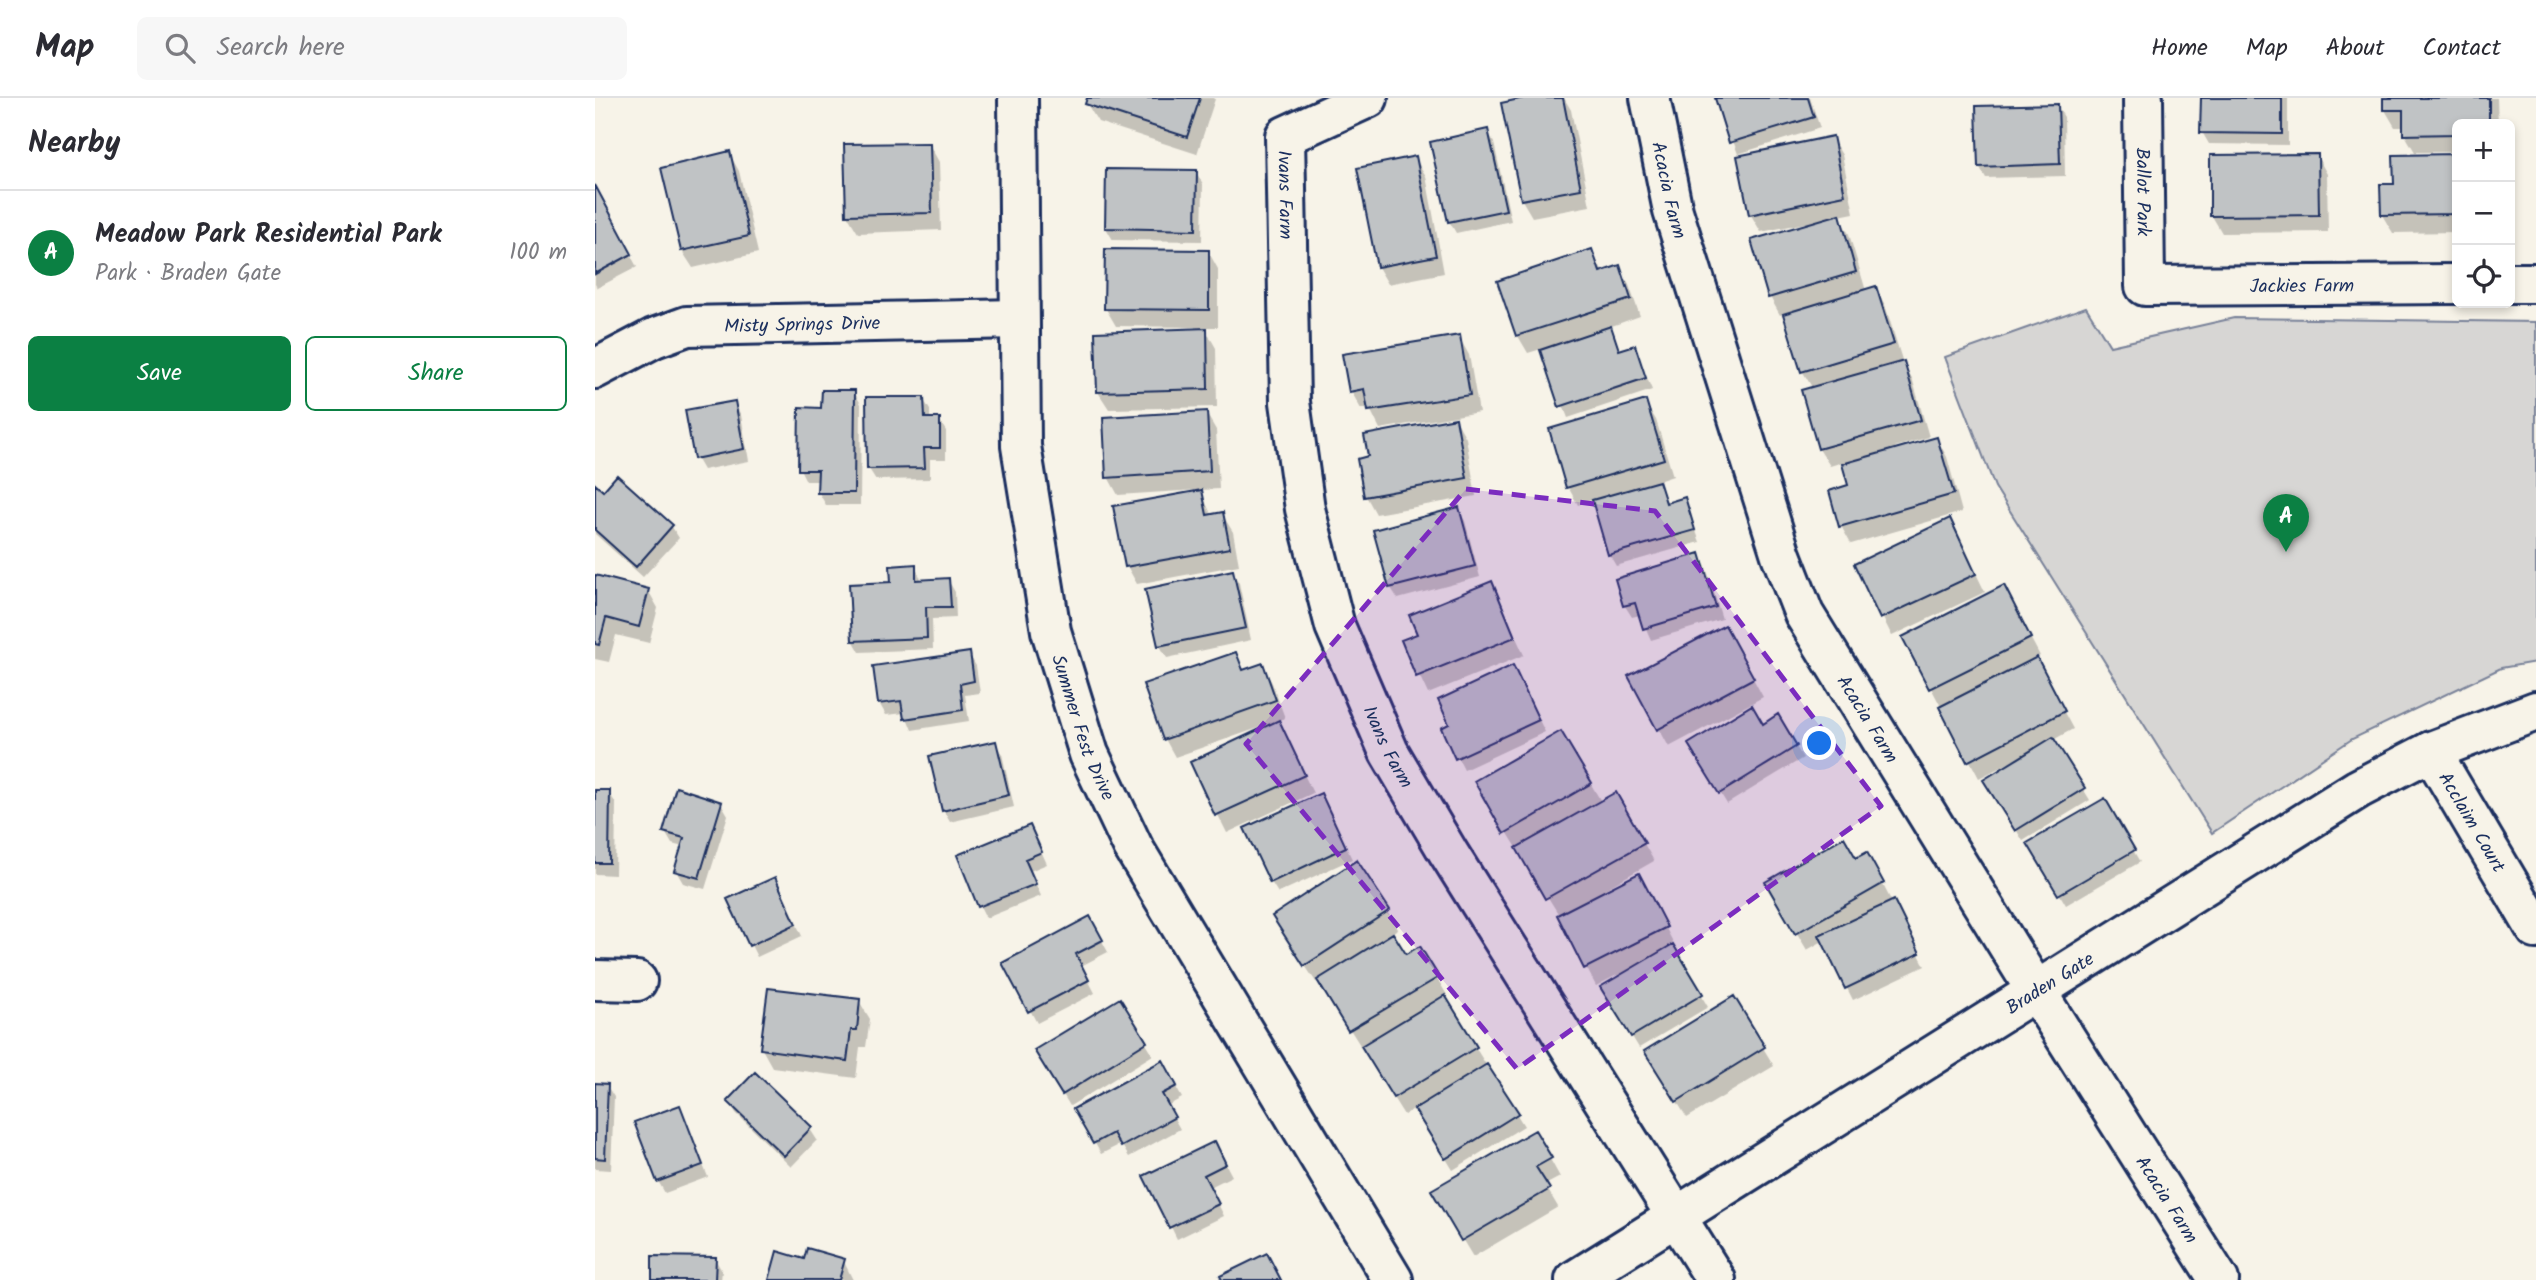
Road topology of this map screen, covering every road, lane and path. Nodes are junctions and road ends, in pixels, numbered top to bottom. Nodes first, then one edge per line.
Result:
1 (1018, 98) edge
2 (1369, 98) edge
3 (1650, 98) edge
4 (2143, 98) edge
5 (2515, 283) edge
6 (2536, 283) edge
7 (2452, 284) edge
8 (2145, 286) joint
9 (1019, 319) junction
10 (595, 369) edge
11 (2536, 711) edge
12 (2431, 751) junction
13 (2536, 929) edge
14 (595, 980) edge
15 (638, 981) dead end
16 (2036, 991) junction
17 (1676, 1216) junction
18 (1393, 1280) edge
19 (1575, 1280) edge
20 (1716, 1280) edge
21 (2219, 1280) edge

1 - 9 street, Summer Fest Drive
2 - 17 street, Ivans Farm
3 - 16 street, Acacia Farm
4 - 8 street, Ballot Park
5 - 6 street
7 - 8 street, Jackies Farm
9 - 10 street, Misty Springs Drive
9 - 18 street, Summer Fest Drive
11 - 12 street, Braden Gate
12 - 13 street, Acclaim Court
12 - 16 street, Braden Gate
14 - 15 street
16 - 17 street, Braden Gate
16 - 21 street, Acacia Farm
17 - 19 street, Braden Gate
17 - 20 street, Ivans Farm

